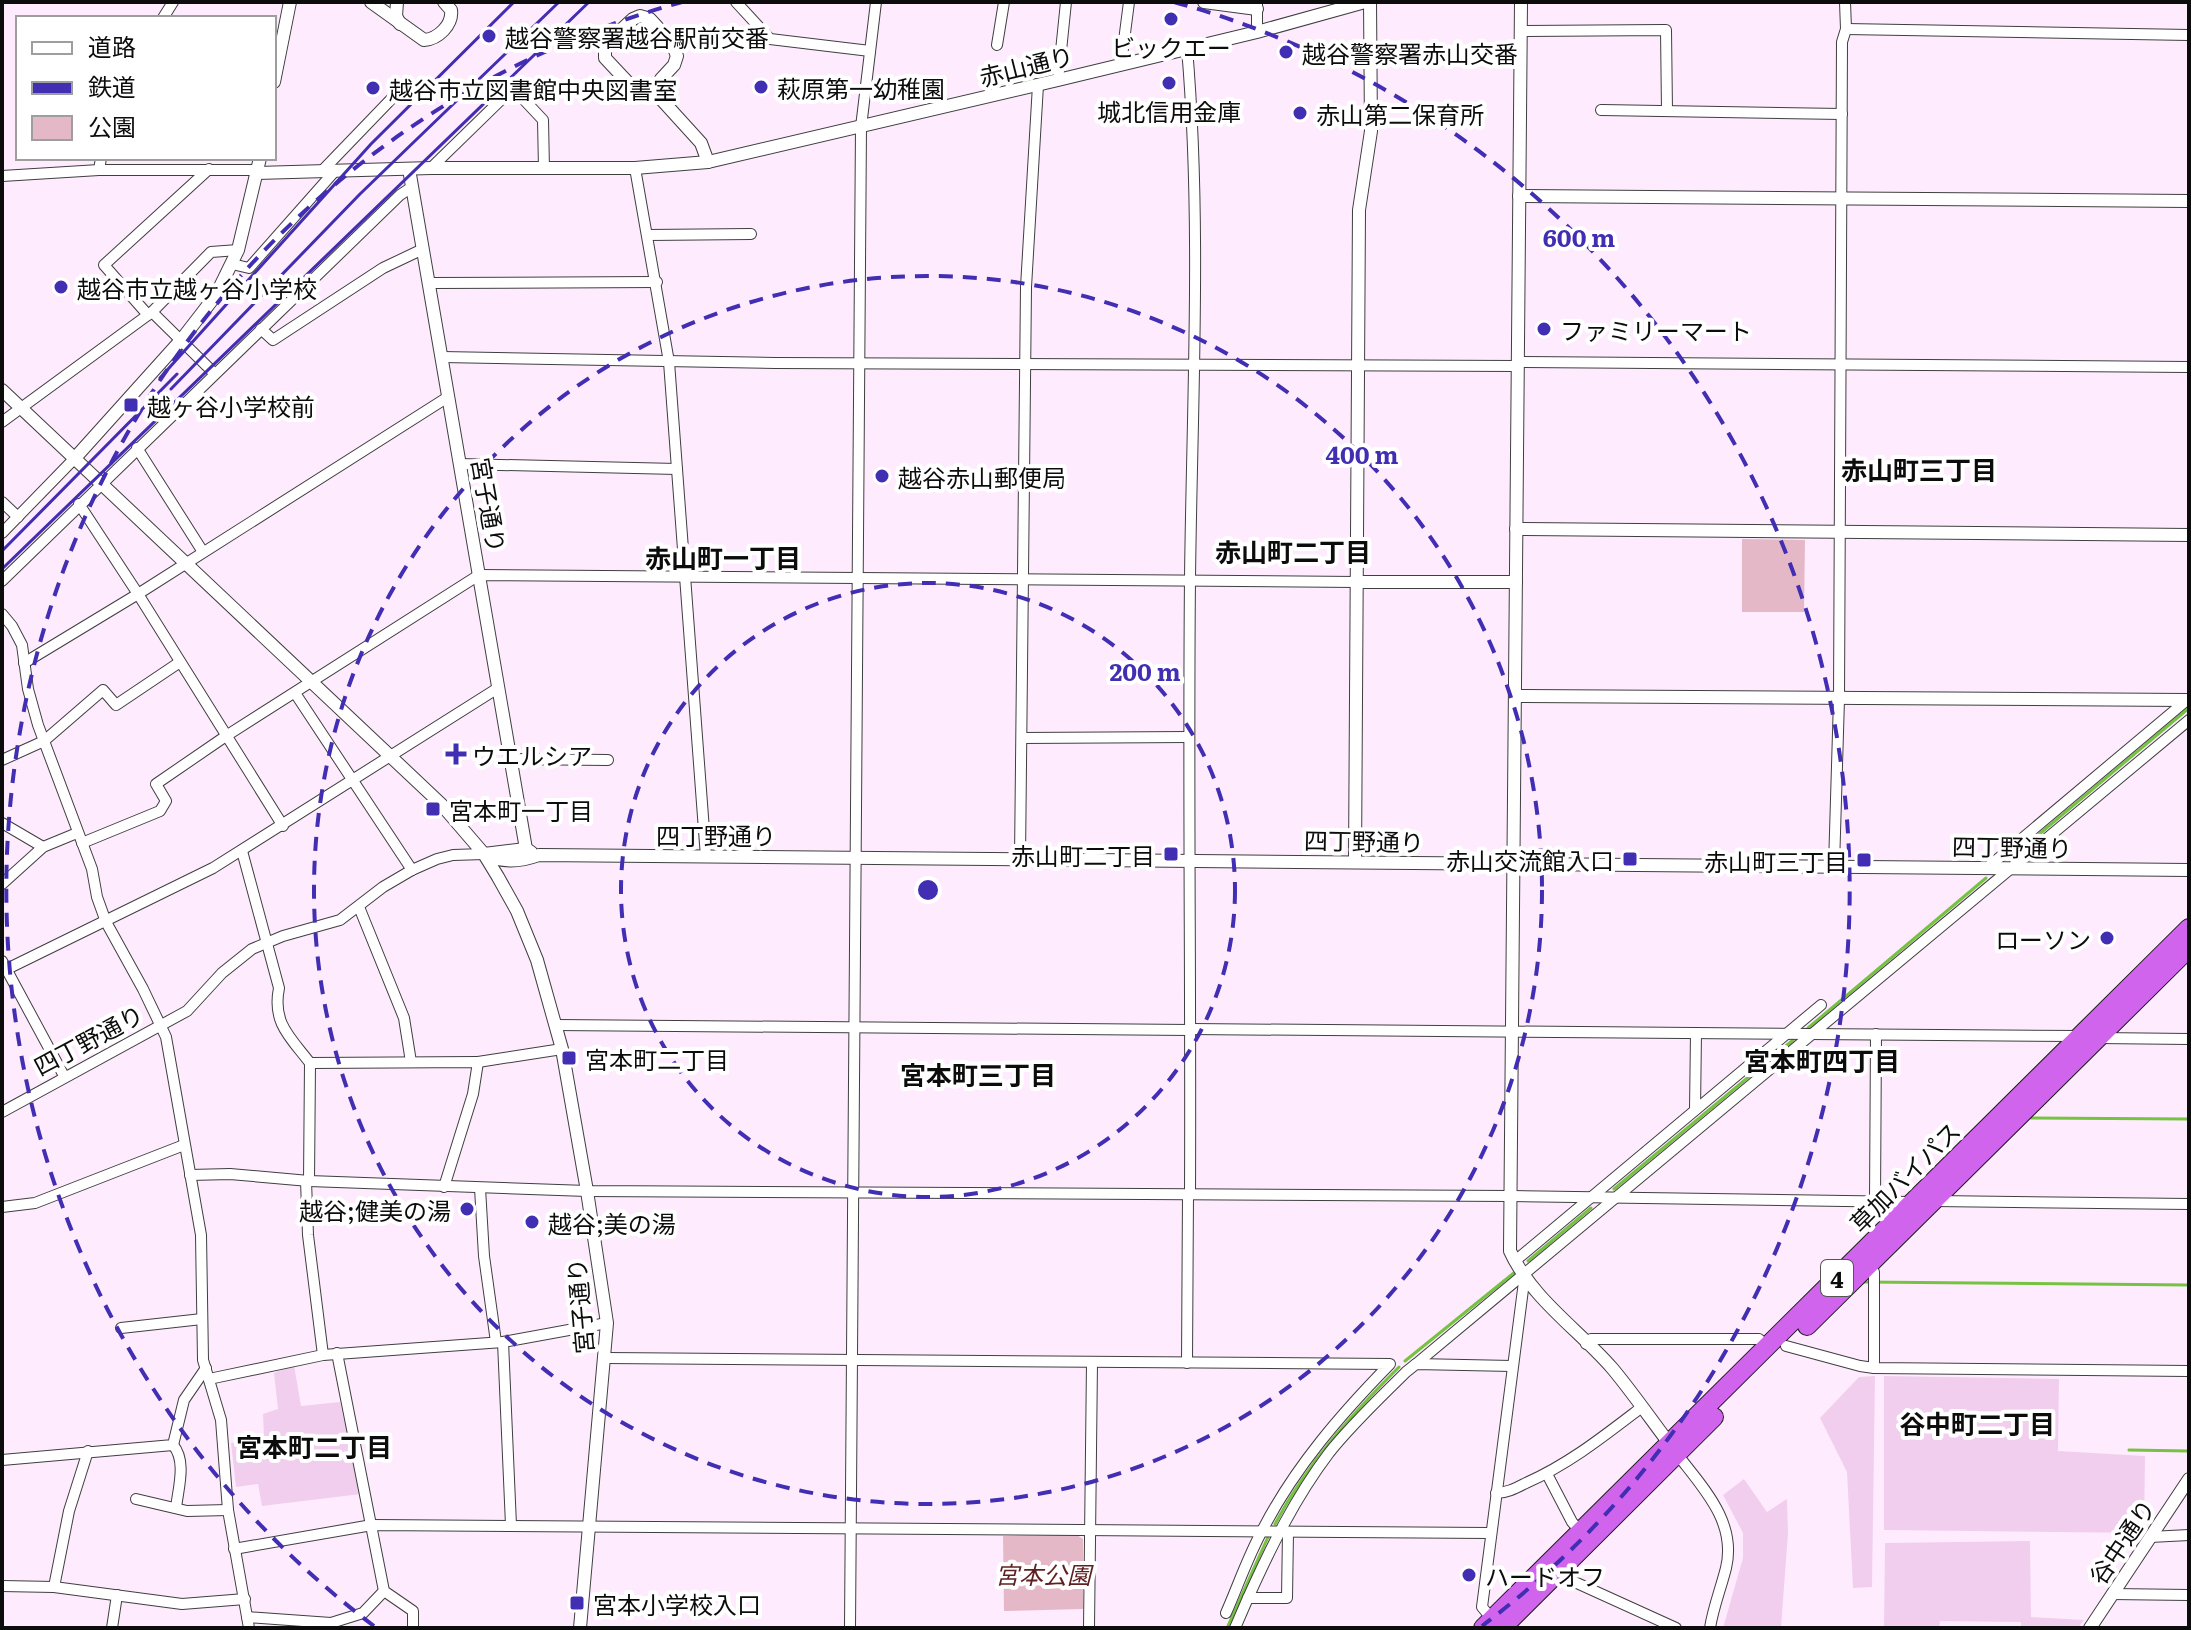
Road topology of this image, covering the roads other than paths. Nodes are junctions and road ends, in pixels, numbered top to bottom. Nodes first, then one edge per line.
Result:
1 (290, 2) edge
2 (372, 2) edge
3 (397, 2) edge
4 (444, 2) edge
5 (736, 2) edge
6 (876, 2) edge
7 (1004, 2) edge
8 (1066, 2) edge
9 (1129, 2) edge
10 (1204, 2) edge
11 (1367, 2) edge
12 (1521, 2) edge
13 (1845, 2) edge
14 (1257, 5) edge
15 (1328, 7) edge
16 (400, 24) junction
17 (1846, 29) junction
18 (1521, 31) junction
19 (1257, 32) junction
20 (2189, 35) edge
21 (997, 45) dead end
22 (1187, 48) junction
23 (870, 51) junction
24 (276, 63) edge
25 (1121, 64) junction
26 (1058, 80) junction
27 (1038, 85) junction
28 (399, 91) dead end
29 (661, 99) junction
30 (1601, 110) dead end
31 (1667, 111) junction
32 (1842, 114) junction
33 (861, 127) junction
34 (101, 160) edge
35 (708, 162) junction
36 (2, 164) edge
37 (258, 167) edge
38 (431, 168) junction
39 (635, 168) junction
40 (209, 169) junction
41 (409, 169) junction
42 (544, 169) junction
43 (99, 170) junction
44 (328, 172) junction
45 (7, 175) edge
46 (412, 187) junction
47 (1519, 196) junction
48 (1842, 199) junction
49 (2189, 201) edge
50 (751, 234) dead end
51 (648, 235) junction
52 (423, 249) junction
53 (238, 250) junction
54 (232, 264) junction
55 (657, 282) junction
56 (429, 283) junction
57 (150, 314) junction
58 (261, 329) junction
59 (182, 339) junction
60 (442, 357) junction
61 (669, 362) junction
62 (1026, 363) junction
63 (858, 364) junction
64 (1518, 364) junction
65 (1193, 365) junction
66 (1840, 365) junction
67 (1359, 366) junction
68 (2189, 367) edge
69 (214, 373) junction
70 (2, 390) edge
71 (448, 397) junction
72 (21, 408) junction
73 (2, 422) edge
74 (137, 448) junction
75 (75, 458) junction
76 (460, 464) junction
77 (677, 469) junction
78 (101, 482) junction
79 (2, 502) edge
80 (79, 504) junction
81 (18, 517) junction
82 (1516, 529) junction
83 (1840, 531) junction
84 (2, 533) edge
85 (2189, 535) edge
86 (203, 552) junction
87 (186, 563) junction
88 (479, 575) junction
89 (683, 576) junction
90 (857, 577) junction
91 (1025, 578) junction
92 (2, 581) edge
93 (1190, 581) junction
94 (1357, 582) junction
95 (1516, 582) junction
96 (138, 594) junction
97 (2, 614) edge
98 (180, 662) junction
99 (24, 663) junction
100 (312, 681) junction
101 (498, 688) junction
102 (295, 693) junction
103 (1515, 696) junction
104 (1839, 699) junction
105 (2187, 700) edge
106 (2189, 720) edge
107 (226, 736) junction
108 (1189, 737) junction
109 (1022, 738) junction
110 (44, 741) junction
111 (392, 756) junction
112 (511, 759) junction
113 (2, 760) edge
114 (608, 760) dead end
115 (352, 780) junction
116 (2, 823) edge
117 (283, 826) junction
118 (80, 838) junction
119 (43, 847) junction
120 (526, 849) junction
121 (242, 851) junction
122 (484, 854) junction
123 (539, 855) junction
124 (706, 857) junction
125 (854, 857) junction
126 (1020, 859) junction
127 (1192, 861) junction
128 (1355, 861) junction
129 (1514, 864) junction
130 (1834, 866) junction
131 (1987, 868) junction
132 (2011, 868) junction
133 (412, 870) junction
134 (2189, 870) edge
135 (2, 884) edge
136 (359, 907) junction
137 (106, 922) junction
138 (2189, 928) edge
139 (268, 941) junction
140 (2189, 948) edge
141 (5, 965) edge
142 (1821, 1005) dead end
143 (161, 1025) junction
144 (556, 1025) junction
145 (854, 1027) junction
146 (1191, 1029) junction
147 (1512, 1032) junction
148 (1789, 1032) junction
149 (1696, 1033) junction
150 (1813, 1034) junction
151 (1876, 1034) junction
152 (2088, 1037) junction
153 (2189, 1039) edge
154 (562, 1049) junction
155 (411, 1062) junction
156 (478, 1062) junction
157 (310, 1063) junction
158 (64, 1076) junction
159 (1695, 1110) junction
160 (2, 1112) edge
161 (184, 1145) junction
162 (190, 1175) junction
163 (308, 1181) junction
164 (444, 1187) junction
165 (480, 1188) junction
166 (587, 1191) junction
167 (852, 1192) junction
168 (1189, 1194) junction
169 (1511, 1196) junction
170 (1590, 1198) junction
171 (1613, 1199) junction
172 (1875, 1201) junction
173 (1932, 1201) junction
174 (1912, 1202) junction
175 (2189, 1204) edge
176 (2, 1207) edge
177 (1515, 1262) junction
178 (1868, 1266) junction
179 (1525, 1274) junction
180 (202, 1319) junction
181 (607, 1323) junction
182 (121, 1328) dead end
183 (499, 1342) junction
184 (1586, 1344) junction
185 (1777, 1347) junction
186 (337, 1353) junction
187 (323, 1355) junction
188 (606, 1358) junction
189 (852, 1360) junction
190 (1092, 1362) junction
191 (1187, 1363) junction
192 (1416, 1364) junction
193 (1512, 1366) junction
194 (1874, 1368) junction
195 (2189, 1371) edge
196 (208, 1374) junction
197 (1642, 1407) junction
198 (173, 1445) junction
199 (1673, 1448) junction
200 (88, 1451) junction
201 (2, 1460) edge
202 (1547, 1474) junction
203 (2189, 1479) edge
204 (1496, 1493) junction
205 (136, 1499) dead end
206 (176, 1508) junction
207 (228, 1510) junction
208 (372, 1525) junction
209 (511, 1525) junction
210 (590, 1525) junction
211 (850, 1527) junction
212 (1090, 1528) junction
213 (1262, 1530) junction
214 (1283, 1532) junction
215 (1581, 1532) junction
216 (1490, 1533) junction
217 (2189, 1535) edge
218 (2150, 1537) junction
219 (234, 1549) junction
220 (1557, 1574) junction
221 (2, 1586) edge
222 (54, 1587) junction
223 (384, 1591) junction
224 (2112, 1594) junction
225 (117, 1595) junction
226 (2189, 1595) edge
227 (1248, 1598) junction
228 (245, 1599) junction
229 (1226, 1613) dead end
230 (248, 1622) edge
231 (1492, 1625) edge
232 (112, 1628) edge
233 (413, 1628) edge
234 (580, 1628) edge
235 (850, 1628) edge
236 (1089, 1628) edge
237 (1235, 1628) edge
238 (1676, 1628) edge
239 (1710, 1628) edge
240 (2090, 1628) edge

1 - 24 street
2 - 16 street
3 - 16 street
4 - 16 street
5 - 23 street
6 - 23 street
7 - 21 street
8 - 26 street
9 - 25 street
10 - 14 street
11 - 15 street, 赤山通り
11 - 67 street
12 - 18 street
13 - 17 street
14 - 19 street
15 - 19 street, 赤山通り
17 - 20 street
17 - 32 street
18 - 31 street
18 - 47 street
19 - 22 street, 赤山通り
22 - 25 street, 赤山通り
22 - 65 street
23 - 33 street
25 - 26 street, 赤山通り
26 - 27 street, 赤山通り
27 - 33 street, 赤山通り
27 - 62 street
28 - 44 street
29 - 29 street
29 - 35 street
30 - 31 street
31 - 32 street
32 - 48 street
33 - 35 street, 赤山通り
33 - 63 street
34 - 43 street
35 - 39 street, 赤山通り
36 - 45 street
37 - 40 street
37 - 44 street, 赤山通り
37 - 53 street
38 - 41 street, 赤山通り
38 - 42 street, 赤山通り
38 - 42 street
39 - 42 street, 赤山通り
39 - 51 street
40 - 43 street
40 - 57 street
41 - 44 street, 赤山通り
41 - 46 street, 宮子通り
43 - 45 street
44 - 54 street
46 - 52 street, 宮子通り
46 - 58 street
47 - 48 street
47 - 64 street
48 - 49 street
48 - 66 street
50 - 51 street
51 - 55 street
52 - 56 street, 宮子通り
52 - 58 street
53 - 54 street
53 - 57 street
54 - 59 street
55 - 56 street
55 - 61 street
56 - 60 street, 宮子通り
57 - 59 street
57 - 72 street
58 - 69 street
59 - 69 street
59 - 75 street
60 - 61 street
60 - 71 street, 宮子通り
61 - 63 street
61 - 77 street
62 - 63 street
62 - 65 street
62 - 91 street
63 - 90 street
64 - 66 street
64 - 67 street
64 - 82 street
65 - 67 street
65 - 93 street
66 - 68 street
66 - 83 street
67 - 94 street
69 - 74 street
70 - 72 street, 宮子通り
71 - 76 street, 宮子通り
71 - 86 street
72 - 73 street
72 - 75 street, 宮子通り
74 - 78 street
74 - 86 street
75 - 78 street, 宮子通り
75 - 81 street
76 - 77 street
76 - 88 street, 宮子通り
77 - 89 street
78 - 80 street
78 - 87 street, 宮子通り
79 - 81 street
80 - 92 street
80 - 96 street
81 - 84 street
82 - 83 street
82 - 95 street
83 - 85 street
83 - 104 street
86 - 87 street
87 - 96 street
87 - 100 street, 宮子通り
88 - 89 street
88 - 100 street
88 - 101 street, 宮子通り
89 - 90 street
89 - 124 street
90 - 91 street
90 - 125 street
91 - 93 street
91 - 109 street
93 - 94 street
93 - 108 street
94 - 95 street
94 - 128 street
95 - 103 street
96 - 98 street
96 - 99 street
97 - 99 street
98 - 107 street
98 - 110 street
99 - 110 street
100 - 102 street
100 - 111 street, 宮子通り
101 - 111 street
101 - 112 street, 宮子通り
102 - 107 street
102 - 115 street
103 - 104 street
103 - 129 street
104 - 105 street
104 - 130 street
105 - 131 street
106 - 132 street
107 - 117 street
107 - 118 street
108 - 109 street
108 - 127 street
109 - 126 street
110 - 113 street
110 - 118 street
111 - 115 street
111 - 122 street, 宮子通り
112 - 114 street
112 - 120 street, 宮子通り
115 - 117 street
115 - 133 street
116 - 119 street
117 - 121 street
118 - 119 street
118 - 137 street
119 - 135 street
120 - 122 street, 四丁野通り
120 - 123 street, 四丁野通り
121 - 137 street
121 - 139 street
122 - 123 street, 四丁野通り
122 - 133 street, 四丁野通り
122 - 144 street, 宮子通り
123 - 124 street, 四丁野通り
124 - 125 street, 四丁野通り
125 - 126 street, 四丁野通り
125 - 145 street
126 - 127 street, 四丁野通り
127 - 128 street, 四丁野通り
127 - 146 street
128 - 129 street, 四丁野通り
129 - 130 street, 四丁野通り
129 - 147 street
130 - 131 street, 四丁野通り
131 - 132 street, 四丁野通り
132 - 134 street, 四丁野通り
132 - 150 street
133 - 136 street, 四丁野通り
136 - 139 street, 四丁野通り
136 - 155 street
137 - 141 street
137 - 143 street
138 - 152 highway, 草加バイパス / 4
139 - 143 street, 四丁野通り
139 - 157 street
140 - 152 highway, 草加バイパス / 4
141 - 158 street
142 - 148 street
143 - 158 street, 四丁野通り
143 - 161 street
144 - 145 street
144 - 154 street, 宮子通り
145 - 146 street
145 - 167 street
146 - 147 street
146 - 168 street
147 - 149 street
147 - 169 street
148 - 149 street
148 - 150 street
148 - 159 street
149 - 159 street
150 - 151 street
150 - 171 street
151 - 152 street
151 - 172 street
152 - 153 street
152 - 173 highway, 草加バイパス / 4
152 - 174 highway, 草加バイパス / 4
154 - 156 street
154 - 166 street, 宮子通り
155 - 156 street
155 - 157 street
156 - 164 street
157 - 163 street
158 - 160 street, 四丁野通り
159 - 170 street
161 - 162 street
161 - 176 street
162 - 163 street
162 - 180 street
163 - 164 street
163 - 187 street
164 - 165 street
165 - 166 street
165 - 183 street
166 - 167 street
166 - 181 street, 宮子通り
167 - 168 street
167 - 189 street
168 - 169 street
168 - 191 street
169 - 170 street
169 - 177 street
170 - 171 street
170 - 177 street
171 - 172 street
171 - 179 street
172 - 174 street
173 - 174 street
173 - 175 street
173 - 178 highway, 草加バイパス / 4
174 - 185 highway, 草加バイパス / 4
177 - 179 street
178 - 185 highway, 草加バイパス / 4
178 - 194 street
179 - 184 street
179 - 192 street
179 - 193 street
180 - 182 street
180 - 196 street
181 - 183 street
181 - 188 street, 宮子通り
183 - 186 street
183 - 209 street
184 - 185 street
184 - 197 street
185 - 194 street
185 - 199 highway, 草加バイパス / 4
186 - 187 street
186 - 208 street
187 - 196 street
188 - 189 street
188 - 210 street, 宮子通り
189 - 190 street
189 - 211 street
190 - 191 street
190 - 212 street
191 - 213 street
192 - 193 street
192 - 214 street
193 - 204 street
194 - 195 street
196 - 198 street
196 - 207 street
197 - 199 street
197 - 202 street
198 - 200 street
198 - 206 street
199 - 215 highway, 草加バイパス / 4
199 - 220 highway, 草加バイパス / 4
199 - 239 street
200 - 201 street
200 - 222 street
202 - 204 street
202 - 215 street
203 - 218 street, 谷中通り
204 - 216 street
205 - 206 street
206 - 207 street
207 - 219 street
208 - 209 street
208 - 219 street
208 - 223 street
209 - 210 street
210 - 211 street
210 - 234 street, 宮子通り
211 - 212 street
211 - 235 street
212 - 213 street
212 - 236 street
213 - 214 street
213 - 229 street
214 - 216 street
214 - 227 street
214 - 227 street
215 - 231 highway, 草加バイパス / 4
216 - 231 street
217 - 218 street
218 - 224 street, 谷中通り
219 - 228 street
220 - 231 highway, 草加バイパス / 4
220 - 238 street
221 - 222 street
222 - 225 street
223 - 230 street
223 - 233 street
224 - 226 street
224 - 240 street, 谷中通り
225 - 228 street
225 - 232 street
227 - 237 street
228 - 230 street

